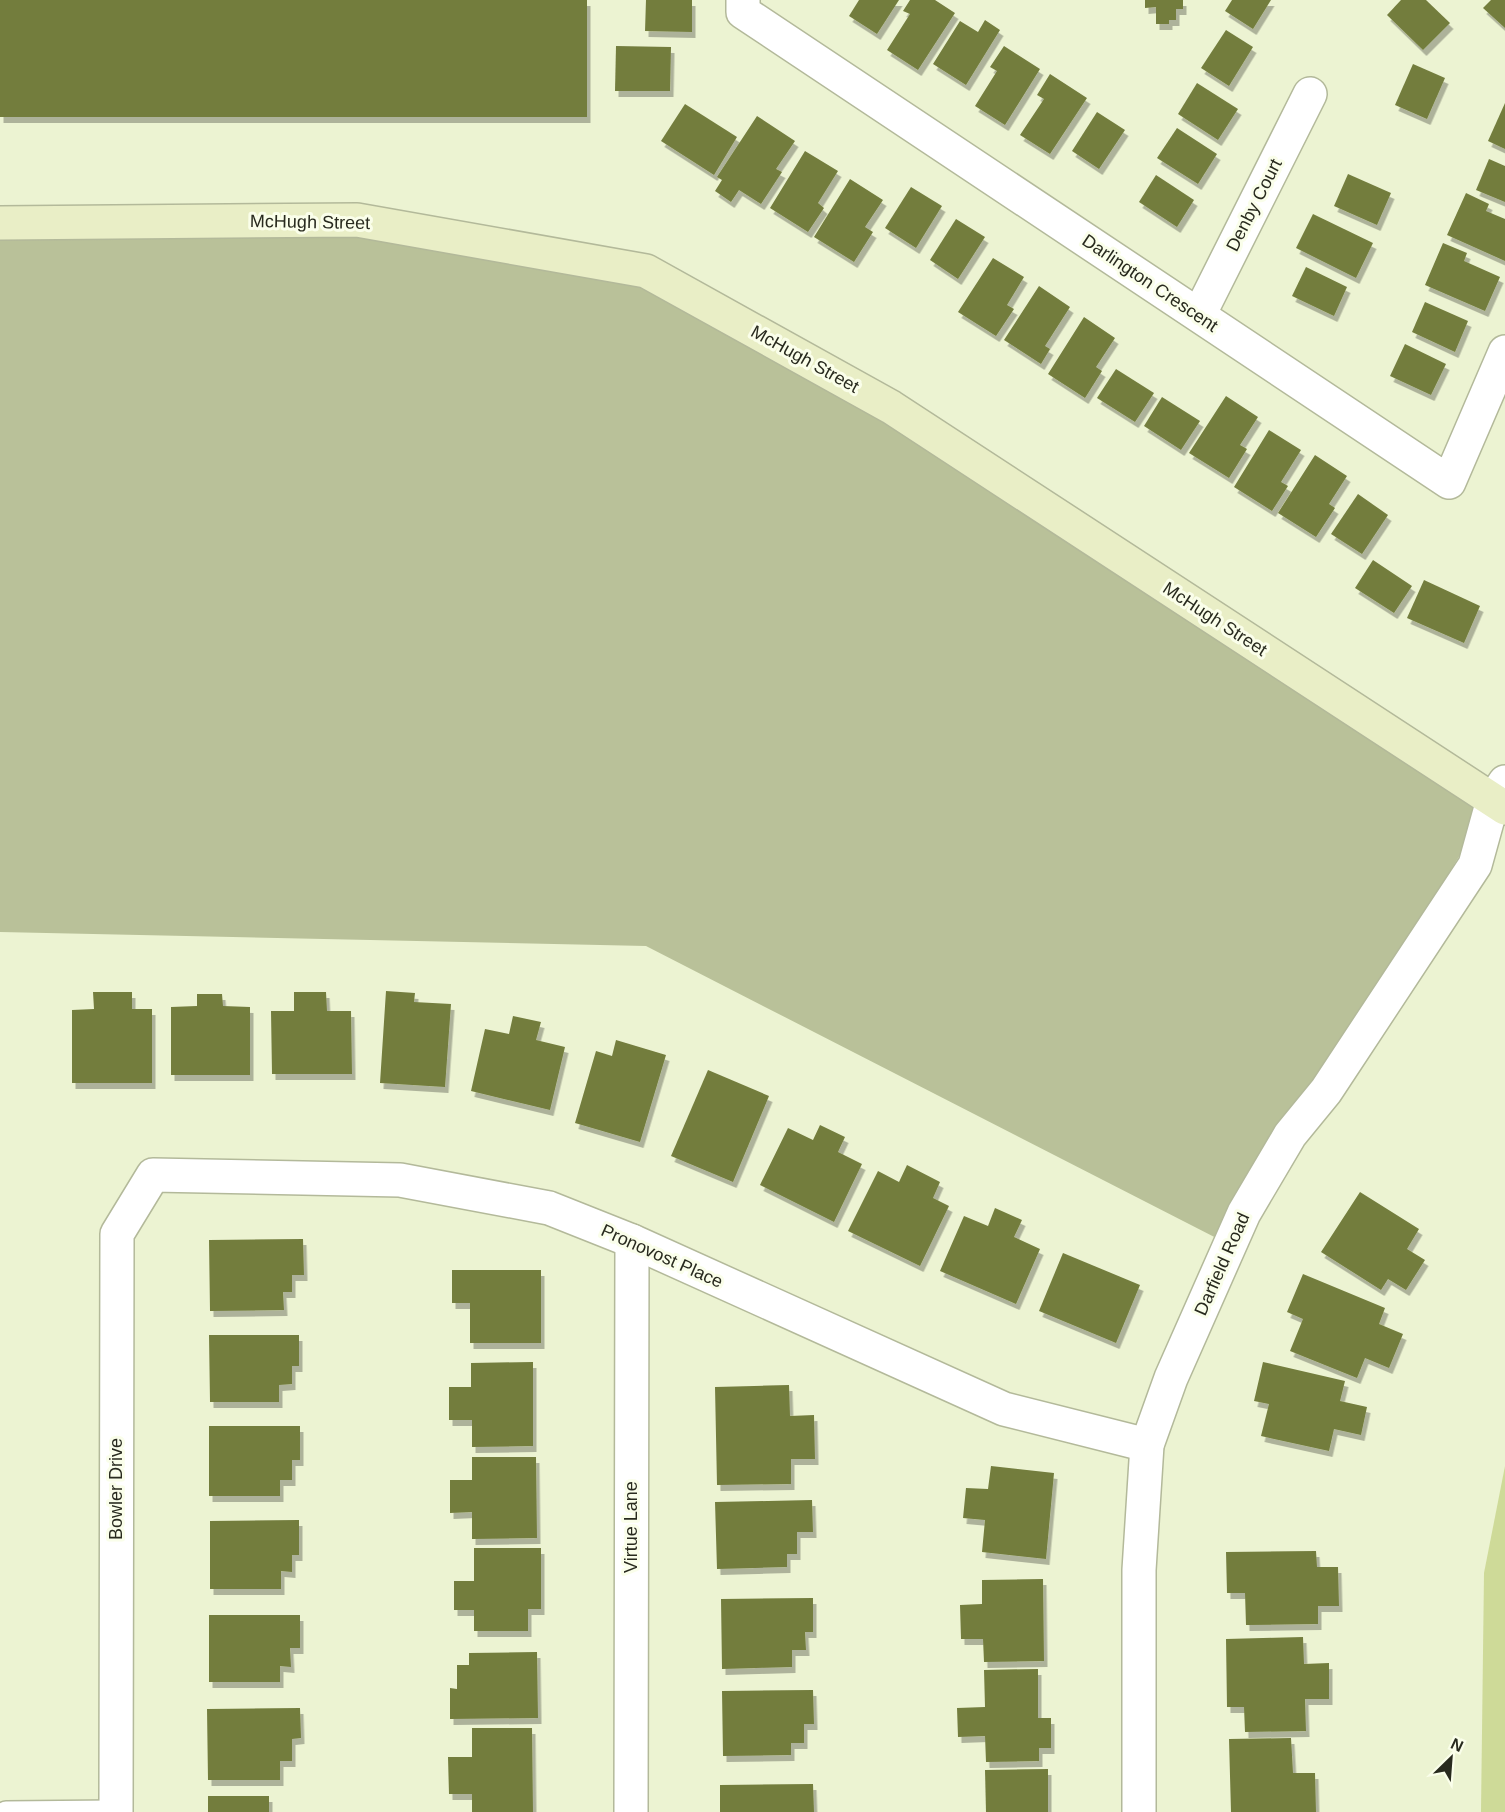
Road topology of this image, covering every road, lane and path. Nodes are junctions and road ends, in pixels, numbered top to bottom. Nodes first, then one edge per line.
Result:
1 (743, 0) edge
2 (1310, 94) dead end
3 (0, 223) edge
4 (1199, 315) junction
5 (1505, 352) edge
6 (1501, 796) edge
7 (153, 1176) joint
8 (632, 1241) junction
9 (1147, 1445) junction
10 (6, 1812) edge
11 (116, 1812) edge
12 (631, 1812) edge
13 (1139, 1812) edge

1 - 4 street, Darlington Crescent
2 - 4 street, Denby Court
3 - 6 main road, McHugh Street
4 - 5 street, Darlington Crescent
6 - 9 street, Darfield Road
7 - 8 street, Pronovost Place
7 - 11 street, Bowler Drive
8 - 9 street, Pronovost Place
8 - 12 street, Virtue Lane
9 - 13 street, Darfield Road
10 - 11 lane

